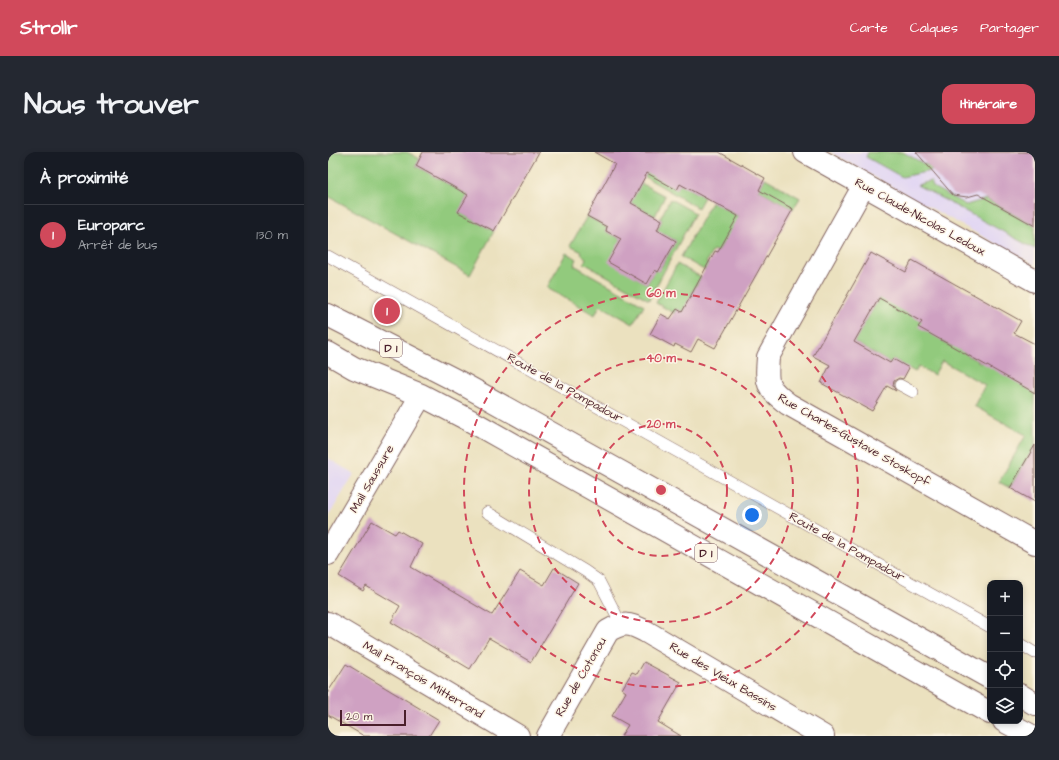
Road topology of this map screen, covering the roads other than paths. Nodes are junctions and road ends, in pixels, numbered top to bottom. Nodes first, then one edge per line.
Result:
1 (805, 152) edge
2 (864, 185) junction
3 (328, 256) edge
4 (1035, 281) edge
5 (328, 315) edge
6 (328, 353) edge
7 (900, 385) dead end
8 (913, 392) dead end
9 (416, 404) dead end
10 (487, 512) dead end
11 (1035, 543) edge
12 (328, 554) edge
13 (328, 623) edge
14 (621, 624) junction
15 (987, 625) edge
16 (1023, 646) edge
17 (1035, 653) edge
18 (987, 676) edge
19 (1023, 697) edge
20 (1035, 704) edge
21 (987, 711) edge
22 (1010, 724) edge
23 (518, 736) edge
24 (548, 736) edge
25 (823, 736) edge
26 (1032, 736) edge

1 - 2 street, Rue Claude-Nicolas Ledoux
2 - 4 street, Rue Claude-Nicolas Ledoux
2 - 11 street, Rue Charles-Gustave Stoskopf
3 - 15 lane, Route de la Pompadour
5 - 18 street, D 1
6 - 21 street, D 1
7 - 8 lane
9 - 12 street, Mail Saussure
10 - 14 lane
13 - 23 street, Mail François Mitterrand
14 - 24 street, Rue de Cotonou
14 - 25 street, Rue des Vieux Bassins
16 - 17 lane
19 - 20 street
22 - 26 street

